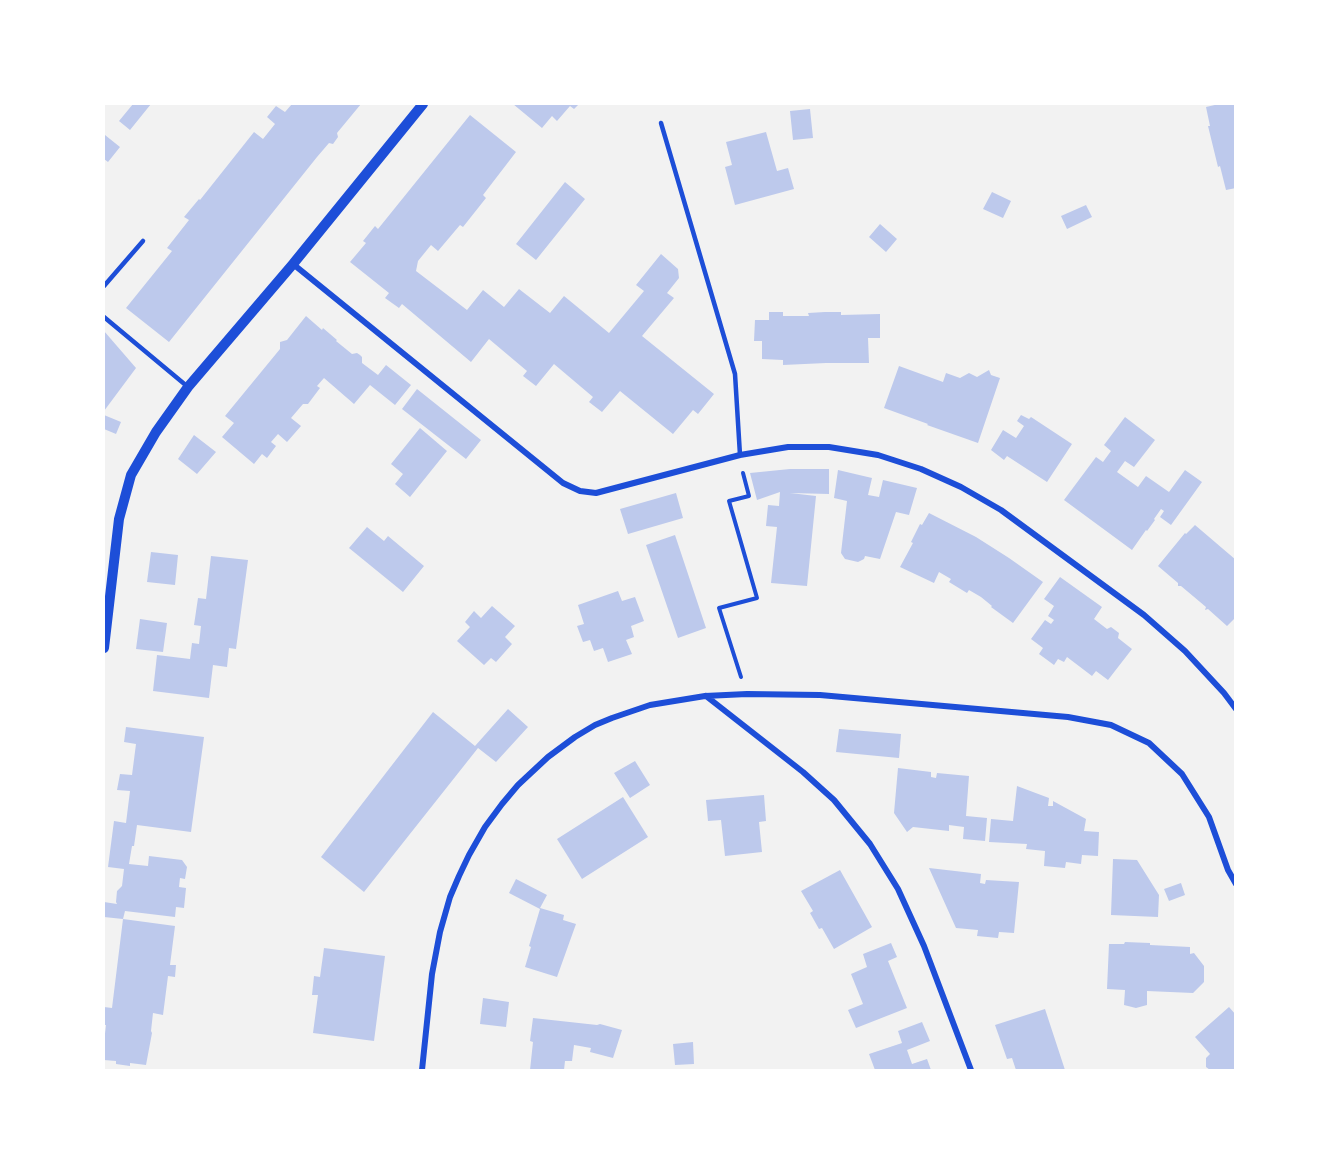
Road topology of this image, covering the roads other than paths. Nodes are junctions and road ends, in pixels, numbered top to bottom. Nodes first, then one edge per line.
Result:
1 (423, 104) edge
2 (661, 123) dead end
3 (143, 241) dead end
4 (293, 264) junction
5 (104, 286) edge
6 (104, 317) edge
7 (188, 387) junction
8 (740, 455) junction
9 (104, 648) edge
10 (705, 696) junction
11 (1236, 709) edge
12 (1236, 884) edge
13 (422, 1071) edge
14 (971, 1071) edge

1 - 4 street
2 - 8 lane
3 - 5 lane
4 - 7 street
4 - 8 street
6 - 7 lane
7 - 9 street
8 - 11 street
10 - 12 street
10 - 13 street
10 - 14 street

